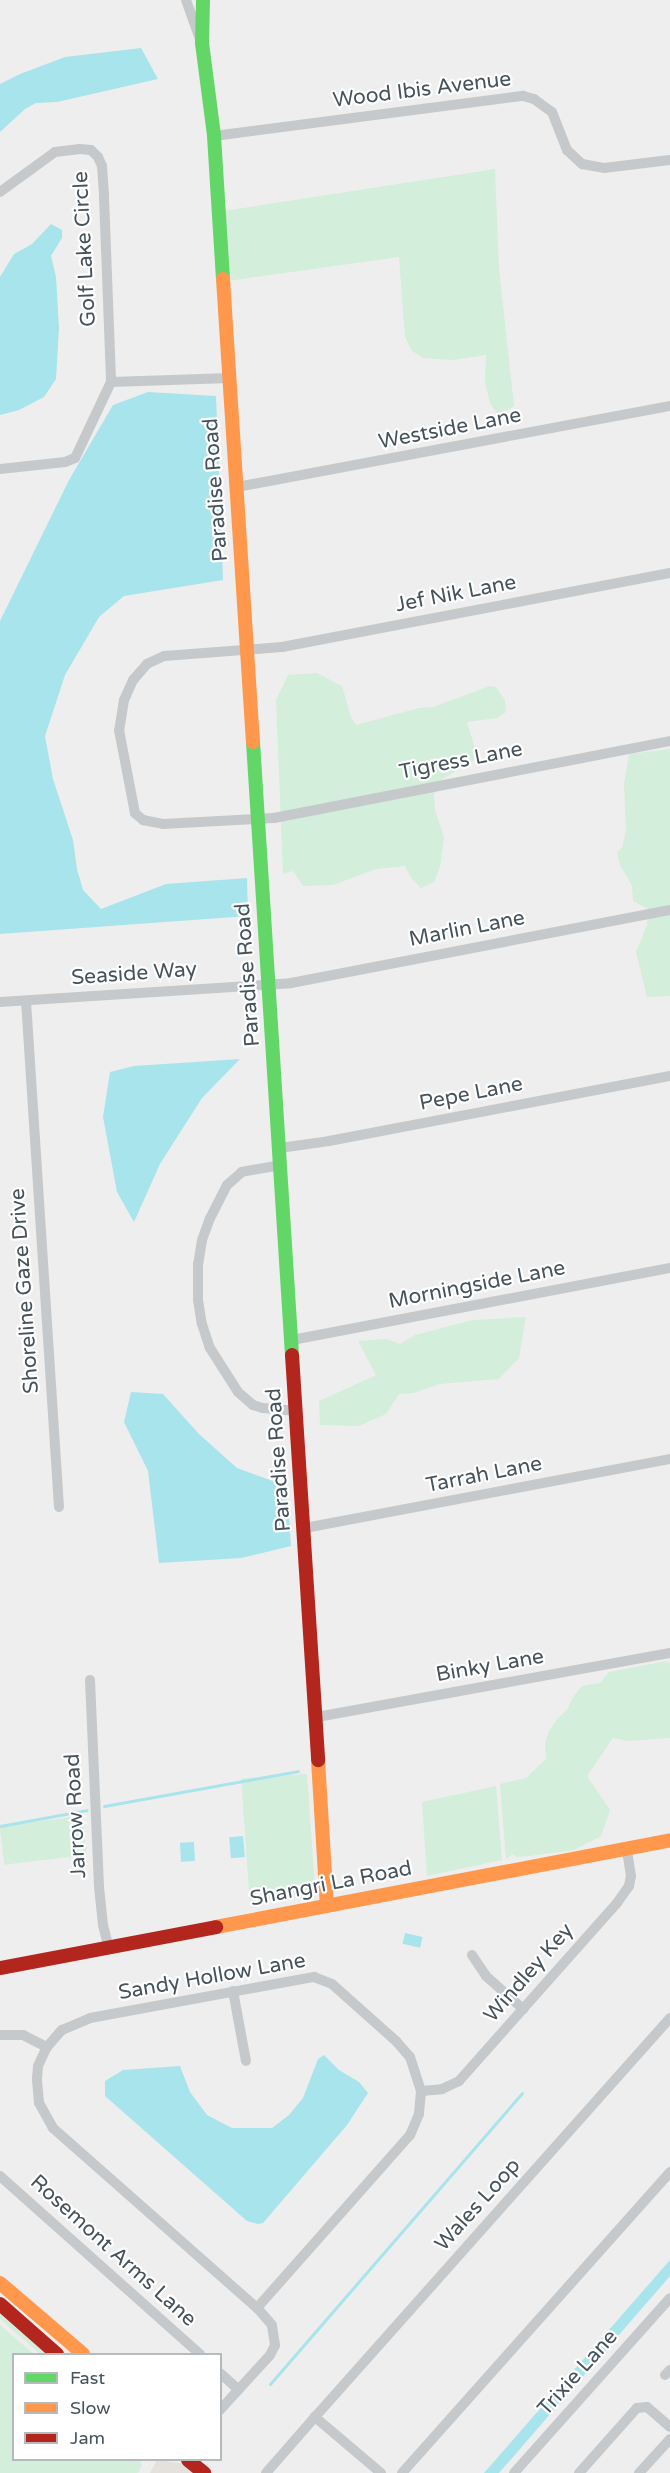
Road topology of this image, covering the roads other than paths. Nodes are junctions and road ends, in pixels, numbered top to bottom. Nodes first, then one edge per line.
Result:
1 (186, 0) edge
2 (203, 0) edge
3 (202, 43) junction
4 (214, 136) junction
5 (670, 160) edge
6 (0, 192) edge
7 (230, 378) junction
8 (111, 382) junction
9 (670, 406) edge
10 (0, 469) edge
11 (237, 487) junction
12 (670, 573) edge
13 (248, 651) junction
14 (670, 741) edge
15 (259, 818) junction
16 (670, 910) edge
17 (270, 985) junction
18 (26, 1001) junction
19 (0, 1002) edge
20 (670, 1076) edge
21 (280, 1148) junction
22 (281, 1165) junction
23 (670, 1268) edge
24 (292, 1340) junction
25 (297, 1410) junction
26 (670, 1459) edge
27 (59, 1507) dead end
28 (305, 1528) junction
29 (670, 1653) edge
30 (90, 1680) dead end
31 (317, 1717) junction
32 (670, 1840) edge
33 (627, 1851) junction
34 (327, 1906) junction
35 (109, 1949) junction
36 (472, 1955) dead end
37 (0, 1968) edge
38 (233, 1991) junction
39 (523, 2009) junction
40 (670, 2018) edge
41 (0, 2035) edge
42 (47, 2047) junction
43 (246, 2061) dead end
44 (421, 2091) junction
45 (670, 2172) edge
46 (0, 2176) edge
47 (0, 2283) edge
48 (670, 2298) edge
49 (0, 2304) edge
50 (257, 2308) junction
51 (55, 2353) edge
52 (81, 2353) edge
53 (198, 2353) edge
54 (222, 2375) edge
55 (239, 2390) junction
56 (222, 2408) edge
57 (315, 2417) junction
58 (670, 2427) edge
59 (670, 2439) edge
60 (189, 2461) edge
61 (204, 2473) edge
62 (266, 2473) edge
63 (381, 2473) edge
64 (402, 2473) edge
65 (514, 2473) edge
66 (579, 2473) edge
67 (639, 2473) edge

1 - 3 street, Paradise Road
2 - 3 street, Paradise Road
3 - 4 street, Paradise Road
4 - 5 street, Wood Ibis Avenue
4 - 7 street, Paradise Road
6 - 8 street, Golf Lake Circle
7 - 8 street
7 - 11 street, Paradise Road
8 - 10 street, Golf Lake Circle
9 - 11 street, Westside Lane
11 - 13 street, Paradise Road
12 - 13 street, Jef Nik Lane
13 - 15 street, Paradise Road
13 - 15 street, Jef Nik Lane
14 - 15 street, Tigress Lane
15 - 17 street, Paradise Road
16 - 17 street, Marlin Lane
17 - 18 street, Seaside Way
17 - 21 street, Paradise Road
18 - 19 street, Seaside Way
18 - 27 street, Shoreline Gaze Drive
20 - 21 street, Pepe Lane
21 - 22 street, Paradise Road
22 - 24 street, Paradise Road
22 - 25 street
23 - 24 street, Morningside Lane
24 - 25 street, Paradise Road
25 - 28 street, Paradise Road
26 - 28 street, Tarrah Lane
28 - 31 street, Paradise Road
29 - 31 street, Binky Lane
30 - 35 street, Jarrow Road
31 - 34 street, Paradise Road
32 - 33 street, Shangri La Road
33 - 34 street, Shangri La Road
33 - 39 street, Windley Key
34 - 35 street, Shangri La Road
35 - 37 street, Shangri La Road
36 - 39 street
38 - 42 street, Sandy Hollow Lane
38 - 43 street
38 - 44 street, Sandy Hollow Lane
39 - 44 street, Windley Key
40 - 57 street, Wales Loop
41 - 42 street
42 - 50 street, Sandy Hollow Lane
44 - 50 street, Sandy Hollow Lane
45 - 64 street
46 - 53 street, Rosemont Arms Lane
47 - 52 street
48 - 65 street, Trixie Lane
49 - 51 street
50 - 55 street, Sandy Hollow Lane
54 - 55 street
55 - 56 street, Sandy Hollow Lane
57 - 62 street, Wales Loop
57 - 63 street
58 - 66 street
59 - 67 street
60 - 61 street

